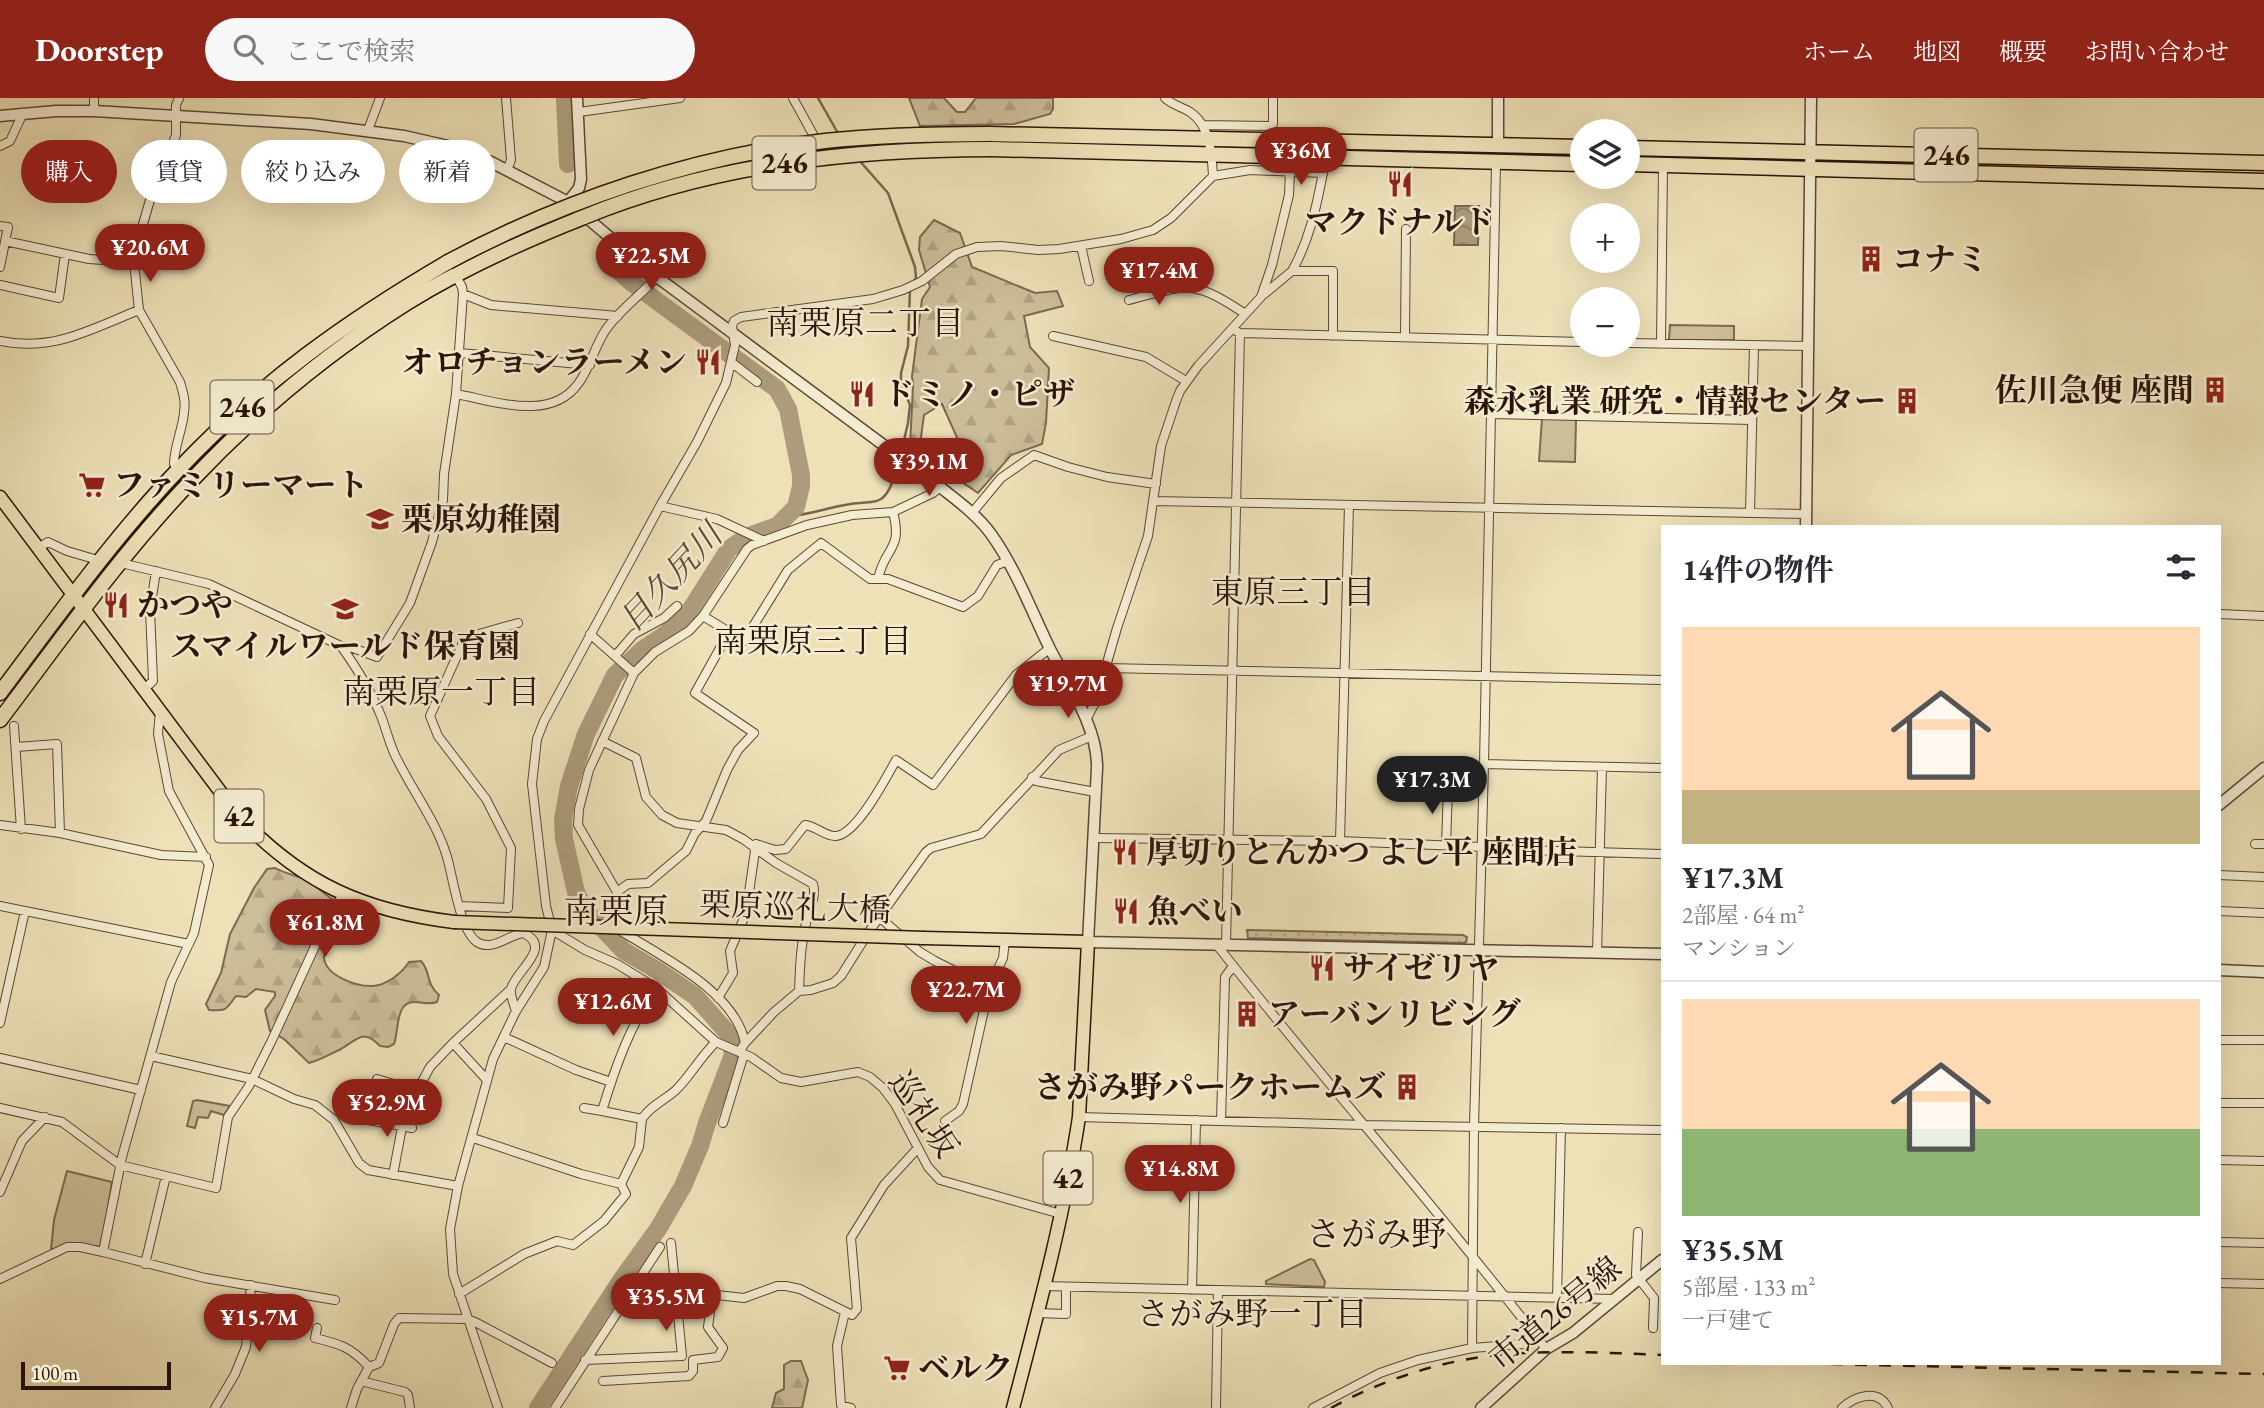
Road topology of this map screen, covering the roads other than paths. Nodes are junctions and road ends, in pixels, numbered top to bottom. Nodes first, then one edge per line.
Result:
1 (94, 98) edge
2 (179, 98) edge
3 (380, 98) edge
4 (506, 98) edge
5 (577, 98) edge
6 (680, 98) edge
7 (793, 98) edge
8 (1165, 98) edge
9 (1273, 98) edge
10 (1498, 98) edge
11 (1811, 98) edge
12 (94, 111) junction
13 (579, 112) junction
14 (23, 113) junction
15 (0, 116) edge
16 (176, 117) junction
17 (368, 130) junction
18 (816, 138) dead end
19 (1207, 139) junction
20 (991, 141) junction
21 (1498, 145) junction
22 (0, 146) edge
23 (1570, 147) edge
24 (1640, 148) edge
25 (1810, 152) junction
26 (1496, 163) junction
27 (2264, 163) edge
28 (1570, 164) edge
29 (1640, 164) edge
30 (1663, 165) junction
31 (1810, 169) junction
32 (507, 170) junction
33 (1290, 172) junction
34 (1213, 176) junction
35 (2264, 181) edge
36 (568, 202) junction
37 (0, 226) edge
38 (1406, 229) dead end
39 (5, 241) junction
40 (1081, 246) junction
41 (65, 254) junction
42 (134, 262) junction
43 (0, 267) edge
44 (1292, 271) junction
45 (459, 274) junction
46 (654, 280) junction
47 (1088, 281) dead end
48 (0, 285) edge
49 (463, 294) junction
50 (1261, 297) junction
51 (1129, 300) dead end
52 (139, 310) junction
53 (1244, 313) junction
54 (618, 316) junction
55 (1230, 328) junction
56 (733, 333) junction
57 (1240, 333) junction
58 (1053, 336) dead end
59 (1333, 336) junction
60 (1405, 337) junction
61 (1493, 339) junction
62 (0, 341) edge
63 (1570, 342) edge
64 (1640, 343) edge
65 (1661, 344) junction
66 (1754, 346) junction
67 (1808, 346) junction
68 (460, 353) junction
69 (731, 361) junction
70 (590, 365) junction
71 (1186, 381) junction
72 (757, 382) dead end
73 (456, 394) junction
74 (1492, 414) junction
75 (1752, 420) junction
76 (179, 469) junction
77 (1156, 484) junction
78 (940, 487) junction
79 (1154, 500) junction
80 (1237, 502) junction
81 (3, 505) edge
82 (1349, 505) junction
83 (660, 506) junction
84 (1489, 508) junction
85 (893, 512) junction
86 (972, 513) junction
87 (1750, 513) junction
88 (1806, 514) junction
89 (1806, 525) edge
90 (762, 540) junction
91 (38, 548) junction
92 (101, 561) junction
93 (1008, 561) junction
94 (121, 563) junction
95 (156, 571) junction
96 (878, 579) junction
97 (74, 595) junction
98 (677, 606) dead end
99 (85, 608) junction
100 (2221, 614) edge
101 (703, 616) junction
102 (2264, 616) edge
103 (518, 623) dead end
104 (729, 632) junction
105 (590, 634) junction
106 (341, 646) junction
107 (1050, 648) junction
108 (616, 657) junction
109 (1105, 668) junction
110 (1233, 671) junction
111 (633, 672) junction
112 (1344, 672) junction
113 (1485, 676) junction
114 (1661, 680) edge
115 (144, 689) junction
116 (0, 693) edge
117 (160, 711) junction
118 (0, 720) edge
119 (1086, 720) junction
120 (15, 726) dead end
121 (1092, 736) junction
122 (602, 741) junction
123 (16, 747) junction
124 (1484, 764) junction
125 (1602, 767) junction
126 (1661, 768) edge
127 (2264, 768) edge
128 (1032, 777) junction
129 (1447, 788) dead end
130 (1095, 792) junction
131 (2221, 803) edge
132 (0, 825) edge
133 (701, 827) junction
134 (21, 829) junction
135 (60, 834) junction
136 (1093, 838) junction
137 (1229, 840) junction
138 (1340, 841) junction
139 (1446, 845) junction
140 (754, 847) junction
141 (1482, 847) junction
142 (1600, 852) junction
143 (1661, 854) edge
144 (205, 858) junction
145 (2221, 875) edge
146 (2264, 877) edge
147 (617, 892) junction
148 (343, 895) junction
149 (0, 906) edge
150 (459, 906) junction
151 (25, 911) junction
152 (2221, 911) edge
153 (2264, 913) edge
154 (879, 916) junction
155 (552, 930) junction
156 (1005, 940) junction
157 (1088, 942) junction
158 (189, 944) junction
159 (1221, 944) junction
160 (1478, 951) junction
161 (1597, 953) junction
162 (1661, 954) edge
163 (1233, 966) junction
164 (2221, 970) edge
165 (2264, 972) edge
166 (517, 976) junction
167 (656, 988) junction
168 (989, 988) junction
169 (511, 989) junction
170 (530, 989) junction
171 (799, 991) junction
172 (718, 998) junction
173 (516, 1011) junction
174 (0, 1023) edge
175 (504, 1037) junction
176 (2221, 1040) edge
177 (2264, 1041) edge
178 (453, 1043) junction
179 (719, 1043) junction
180 (745, 1043) junction
181 (743, 1053) junction
182 (150, 1056) junction
183 (0, 1058) edge
184 (252, 1079) junction
185 (377, 1079) dead end
186 (488, 1080) junction
187 (611, 1082) junction
188 (141, 1090) junction
189 (2221, 1103) edge
190 (2264, 1103) edge
191 (0, 1108) edge
192 (584, 1108) dead end
193 (602, 1111) junction
194 (45, 1117) junction
195 (1079, 1117) junction
196 (642, 1119) junction
197 (368, 1120) dead end
198 (1196, 1120) junction
199 (945, 1121) dead end
200 (1221, 1121) junction
201 (723, 1124) dead end
202 (1364, 1125) junction
203 (1474, 1126) junction
204 (402, 1127) junction
205 (412, 1128) dead end
206 (1561, 1128) junction
207 (1661, 1130) edge
208 (473, 1138) junction
209 (918, 1148) junction
210 (2221, 1160) edge
211 (2264, 1161) edge
212 (120, 1165) junction
213 (393, 1175) junction
214 (3, 1176) edge
215 (166, 1176) junction
216 (621, 1184) junction
217 (458, 1186) junction
218 (0, 1192) edge
219 (1061, 1214) junction
220 (1638, 1232) dead end
221 (2221, 1242) edge
222 (671, 1243) dead end
223 (2264, 1243) edge
224 (660, 1247) dead end
225 (103, 1252) junction
226 (1473, 1254) junction
227 (1661, 1261) edge
228 (145, 1264) junction
229 (0, 1279) edge
230 (1639, 1279) junction
231 (2221, 1283) edge
232 (2264, 1284) edge
233 (251, 1285) junction
234 (1044, 1286) junction
235 (1066, 1287) junction
236 (1192, 1290) junction
237 (1218, 1291) junction
238 (458, 1294) junction
239 (1472, 1296) junction
240 (1505, 1296) junction
241 (1557, 1298) junction
242 (1614, 1299) junction
243 (335, 1300) dead end
244 (845, 1312) junction
245 (1037, 1314) junction
246 (467, 1320) junction
247 (317, 1328) dead end
248 (1653, 1328) dead end
249 (1535, 1335) junction
250 (1472, 1348) junction
251 (1546, 1349) junction
252 (586, 1360) junction
253 (552, 1363) dead end
254 (369, 1367) junction
255 (361, 1381) junction
256 (603, 1381) dead end
257 (215, 1408) edge
258 (351, 1408) edge
259 (410, 1408) edge
260 (498, 1408) edge
261 (555, 1408) edge
262 (851, 1408) edge
263 (1013, 1408) edge
264 (1216, 1408) edge
265 (1313, 1408) edge
266 (1481, 1408) edge
267 (1842, 1408) edge
268 (1888, 1408) edge

1 - 12 street
2 - 16 street
3 - 17 street
4 - 32 street
5 - 13 street
6 - 13 street
7 - 18 street
8 - 19 street
9 - 19 street
10 - 21 street
11 - 25 street
12 - 14 street
12 - 16 street
13 - 36 street
14 - 15 street
14 - 22 street
16 - 17 street
16 - 42 street
17 - 32 street
19 - 20 highway, 246
19 - 21 highway, 246
19 - 26 highway, 246
19 - 34 street
20 - 45 highway, 246, bridge
20 - 76 highway, 246, bridge
21 - 23 highway, 246
24 - 25 highway, 246
25 - 27 highway, 246
25 - 31 street
26 - 28 highway, 246
26 - 61 street
29 - 30 highway, 246
30 - 31 highway, 246
30 - 65 street
31 - 35 highway, 246
31 - 67 street
32 - 36 street
33 - 34 street
33 - 44 street
33 - 50 street
34 - 40 street
36 - 46 street
37 - 39 street
38 - 60 street
39 - 41 street
39 - 43 street
40 - 47 street
40 - 56 street
41 - 42 street
41 - 48 street
42 - 52 street
44 - 50 street
44 - 59 street
45 - 49 street
45 - 94 highway, 246
46 - 54 street
46 - 56 street
49 - 54 street
49 - 68 street
50 - 53 street
51 - 53 street
52 - 62 street
52 - 76 street
53 - 55 street
54 - 70 street
55 - 57 street
55 - 71 street
56 - 69 street
56 - 78 street
57 - 59 street
57 - 80 street
58 - 71 street
59 - 60 street
60 - 61 street
61 - 63 street
61 - 74 street
64 - 65 street
65 - 66 street
66 - 67 street
66 - 75 street
67 - 88 street
68 - 70 street
68 - 73 street
69 - 72 street
69 - 83 street
70 - 73 street
71 - 77 street
73 - 106 street
74 - 75 street
74 - 84 street
75 - 87 street
76 - 92 highway, 246
77 - 79 street
77 - 86 street
78 - 85 street
78 - 86 street
79 - 80 street
79 - 109 street
80 - 82 street
80 - 110 street
81 - 91 main road, 42
82 - 84 street
82 - 112 street
83 - 90 street
83 - 105 street
84 - 87 street
84 - 113 street
85 - 90 street
85 - 96 street
86 - 93 street
87 - 88 street
88 - 89 street
90 - 101 street
91 - 92 street
91 - 97 main road, 42
92 - 97 highway, 246
93 - 96 street
93 - 107 street
94 - 95 street
94 - 99 highway, 246
95 - 106 street
95 - 115 street
96 - 104 street
97 - 99 main road, 42
97 - 116 highway, 246
98 - 108 street
99 - 115 main road, 42
99 - 118 highway, 246
100 - 102 street
101 - 104 street
101 - 111 street
103 - 150 street
104 - 133 street
105 - 108 street
105 - 155 street
106 - 150 street
107 - 119 street
107 - 140 street
108 - 111 street
109 - 110 street
109 - 119 street
110 - 112 street
110 - 137 street
111 - 122 street
112 - 113 street
112 - 138 street
113 - 114 street
113 - 124 street
115 - 117 main road, 42
117 - 144 street
117 - 148 main road, 42
119 - 121 street
120 - 123 street
121 - 128 street
121 - 130 street
122 - 133 street
122 - 147 street
123 - 134 street
123 - 135 street
124 - 125 street
124 - 141 street
125 - 126 street
125 - 142 street
127 - 131 street
128 - 130 street
128 - 154 street
129 - 139 street
130 - 136 street
132 - 134 street
133 - 140 street
133 - 147 street
134 - 135 street
135 - 144 street
136 - 137 street
136 - 157 street
137 - 138 street
137 - 159 street
138 - 139 street
139 - 141 street
140 - 171 street
140 - 172 street
141 - 142 street
141 - 160 street
142 - 143 street
142 - 161 street
144 - 158 street
145 - 146 street
147 - 172 street
148 - 156 main road, 栗原巡礼大橋 / 42, bridge
148 - 184 street
149 - 151 street
150 - 166 street
151 - 158 street
151 - 174 street
152 - 153 street
154 - 168 street
154 - 171 street
155 - 167 street
155 - 170 street
156 - 157 main road, 42
156 - 168 street
157 - 159 street
157 - 195 main road, 42
158 - 182 street
159 - 160 street
159 - 163 street
160 - 161 street
160 - 203 street
161 - 162 street
163 - 200 street
163 - 202 street
164 - 165 street
166 - 169 street
166 - 170 street
167 - 179 street
167 - 187 street
168 - 199 street
169 - 173 street
169 - 178 street
170 - 173 street
171 - 180 street
172 - 180 street
173 - 175 street
175 - 186 street
175 - 187 street
176 - 177 street
178 - 185 street
178 - 186 street
179 - 181 street
179 - 196 street
180 - 181 street
181 - 201 street
181 - 209 street, 巡礼坂
182 - 184 street
182 - 188 street
183 - 188 street
184 - 213 street
184 - 215 street
186 - 208 street
187 - 193 street
188 - 212 street
189 - 190 street
191 - 194 street
192 - 193 street
193 - 196 street
194 - 212 street
194 - 214 street
195 - 198 street
195 - 219 main road, 42
196 - 216 street
197 - 204 street
198 - 200 street
198 - 236 street
200 - 202 street
202 - 203 street
202 - 226 street
203 - 206 street
203 - 226 street
204 - 205 street
204 - 213 street
206 - 207 street
206 - 241 street
208 - 216 street
208 - 217 street
209 - 219 street, 巡礼坂
209 - 244 street
210 - 211 street
212 - 215 street
212 - 225 street
213 - 217 street
214 - 218 street
215 - 228 street
216 - 238 street
217 - 238 street
219 - 234 main road, 42
220 - 230 street
221 - 223 street
222 - 252 street
224 - 252 street
225 - 228 street
225 - 229 street
226 - 239 street
226 - 240 street
227 - 230 street, 市道26号線
228 - 233 street
230 - 242 street, 市道26号線
230 - 248 street
231 - 232 street
233 - 243 street
233 - 257 street
234 - 235 street
234 - 245 main road, 42
235 - 236 street
235 - 245 street
236 - 237 street
237 - 239 street
237 - 264 street
238 - 246 street
239 - 240 street
239 - 250 street
240 - 241 street
240 - 249 street
241 - 242 street
242 - 251 street, 市道26号線
244 - 256 street
244 - 262 street
245 - 263 main road, 42
246 - 253 street
246 - 254 street
246 - 260 street
247 - 254 street
249 - 250 street
249 - 251 street
250 - 265 street
251 - 266 street, 市道26号線
252 - 261 street
254 - 255 street
255 - 258 street
255 - 259 street
267 - 268 street

